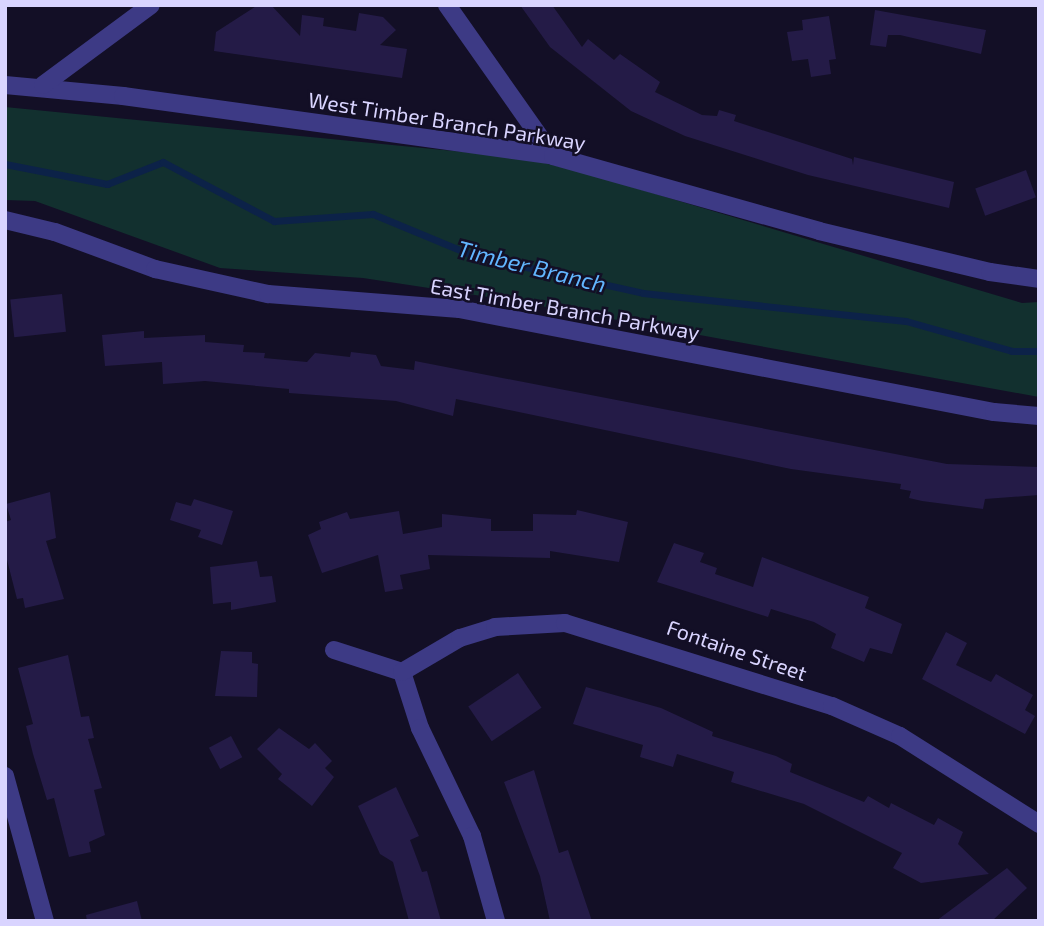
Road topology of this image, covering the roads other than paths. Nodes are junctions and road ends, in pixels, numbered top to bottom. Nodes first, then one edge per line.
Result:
1 (151, 5) edge
2 (447, 5) edge
3 (5, 85) edge
4 (43, 85) junction
5 (553, 156) junction
6 (5, 220) edge
7 (1039, 279) edge
8 (1039, 416) edge
9 (334, 650) dead end
10 (402, 672) junction
11 (5, 776) edge
12 (1039, 824) edge
13 (45, 921) edge
14 (496, 921) edge

1 - 4 street
2 - 5 street
3 - 4 street, West Timber Branch Parkway
4 - 5 street, West Timber Branch Parkway
5 - 7 street, West Timber Branch Parkway
6 - 8 street, East Timber Branch Parkway
9 - 10 street
10 - 12 street, Fontaine Street
10 - 14 street
11 - 13 street

